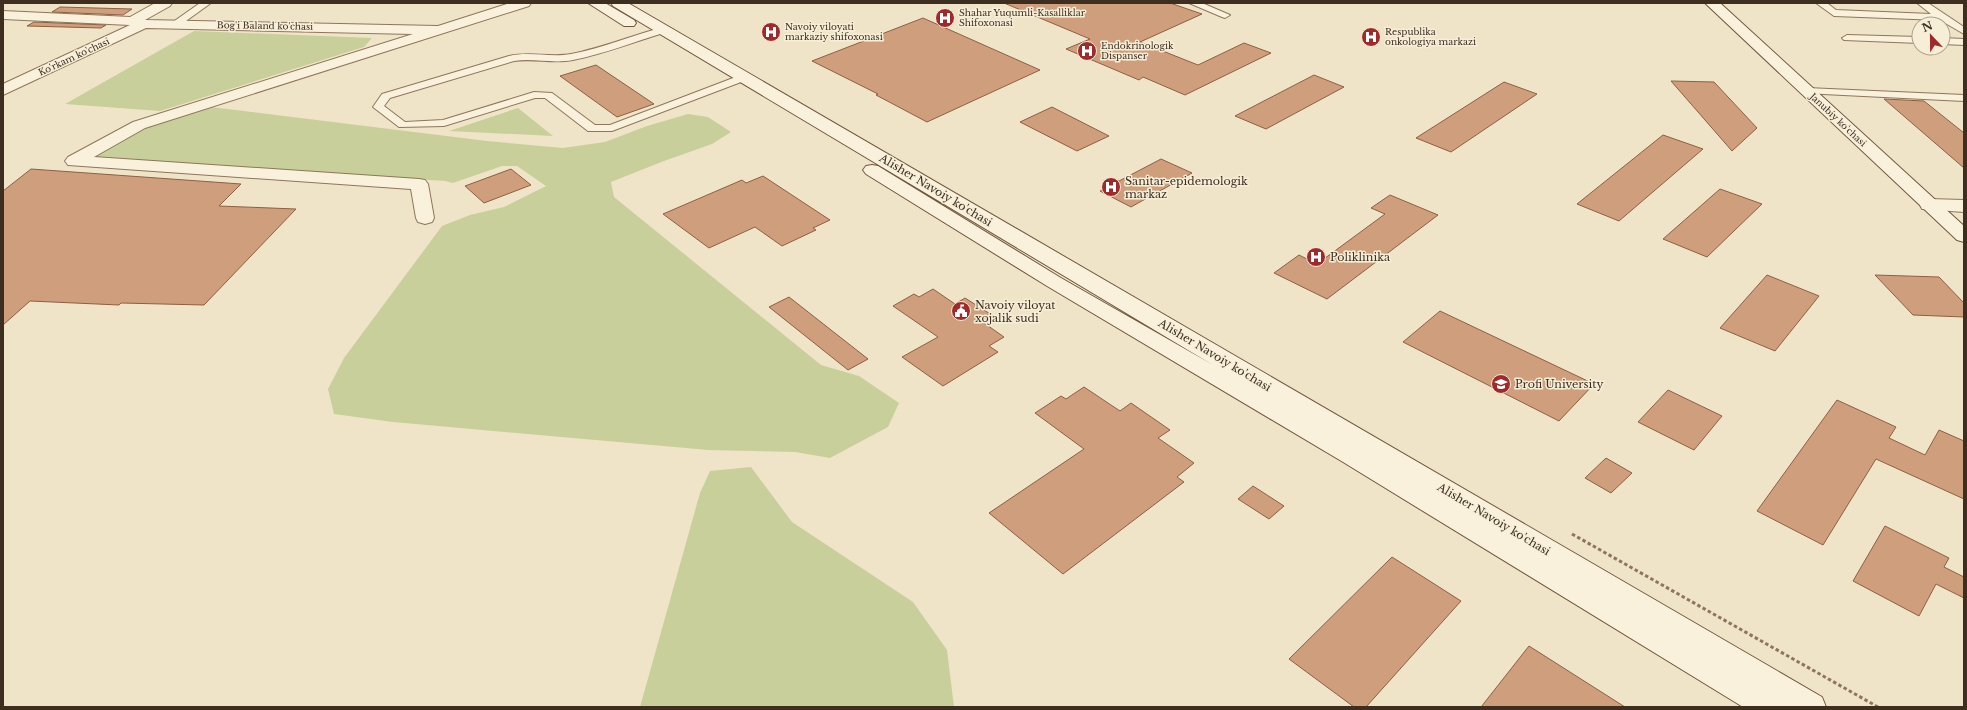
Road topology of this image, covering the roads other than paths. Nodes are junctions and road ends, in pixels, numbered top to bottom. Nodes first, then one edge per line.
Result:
1 (165, 3) edge
2 (206, 3) edge
3 (524, 3) edge
4 (595, 3) edge
5 (618, 3) edge
6 (1194, 3) edge
7 (1712, 3) edge
8 (1730, 3) edge
9 (1821, 3) edge
10 (1922, 3) edge
11 (3, 15) edge
12 (1225, 15) dead end
13 (1915, 16) edge
14 (1941, 16) edge
15 (138, 22) junction
16 (1951, 23) edge
17 (176, 24) junction
18 (439, 30) junction
19 (1964, 31) edge
20 (656, 32) junction
21 (1847, 38) dead end
22 (1911, 40) edge
23 (1951, 41) edge
24 (1964, 42) edge
25 (736, 81) junction
26 (3, 90) edge
27 (1807, 91) junction
28 (1828, 92) junction
29 (1964, 98) edge
30 (1929, 204) junction
31 (1960, 209) edge
32 (425, 218) dead end
33 (1964, 236) edge
34 (1770, 707) edge
35 (1811, 707) edge

1 - 15 main road, Ko'rkam ko'chasi
2 - 17 lane
3 - 18 main road, Bog'i Baland ko'chasi
4 - 20 main road, Alisher Navoiy ko'chasi
5 - 20 main road, Alisher Navoiy ko'chasi
6 - 12 lane
7 - 27 main road, Janubiy ko'chasi
8 - 28 main road, Janubiy ko'chasi
9 - 13 lane
10 - 14 lane
11 - 15 main road, Bog'i Baland ko'chasi
15 - 17 main road, Bog'i Baland ko'chasi
15 - 26 main road, Ko'rkam ko'chasi
16 - 19 lane
17 - 18 main road, Bog'i Baland ko'chasi
18 - 32 main road
20 - 25 main road, Alisher Navoiy ko'chasi
20 - 25 lane
21 - 22 lane
23 - 24 lane
25 - 34 main road, Alisher Navoiy ko'chasi
25 - 35 main road, Alisher Navoiy ko'chasi
27 - 28 lane
27 - 30 main road, Janubiy ko'chasi
28 - 29 lane
28 - 31 main road, Janubiy ko'chasi
30 - 31 main road
30 - 33 main road, Janubiy ko'chasi

